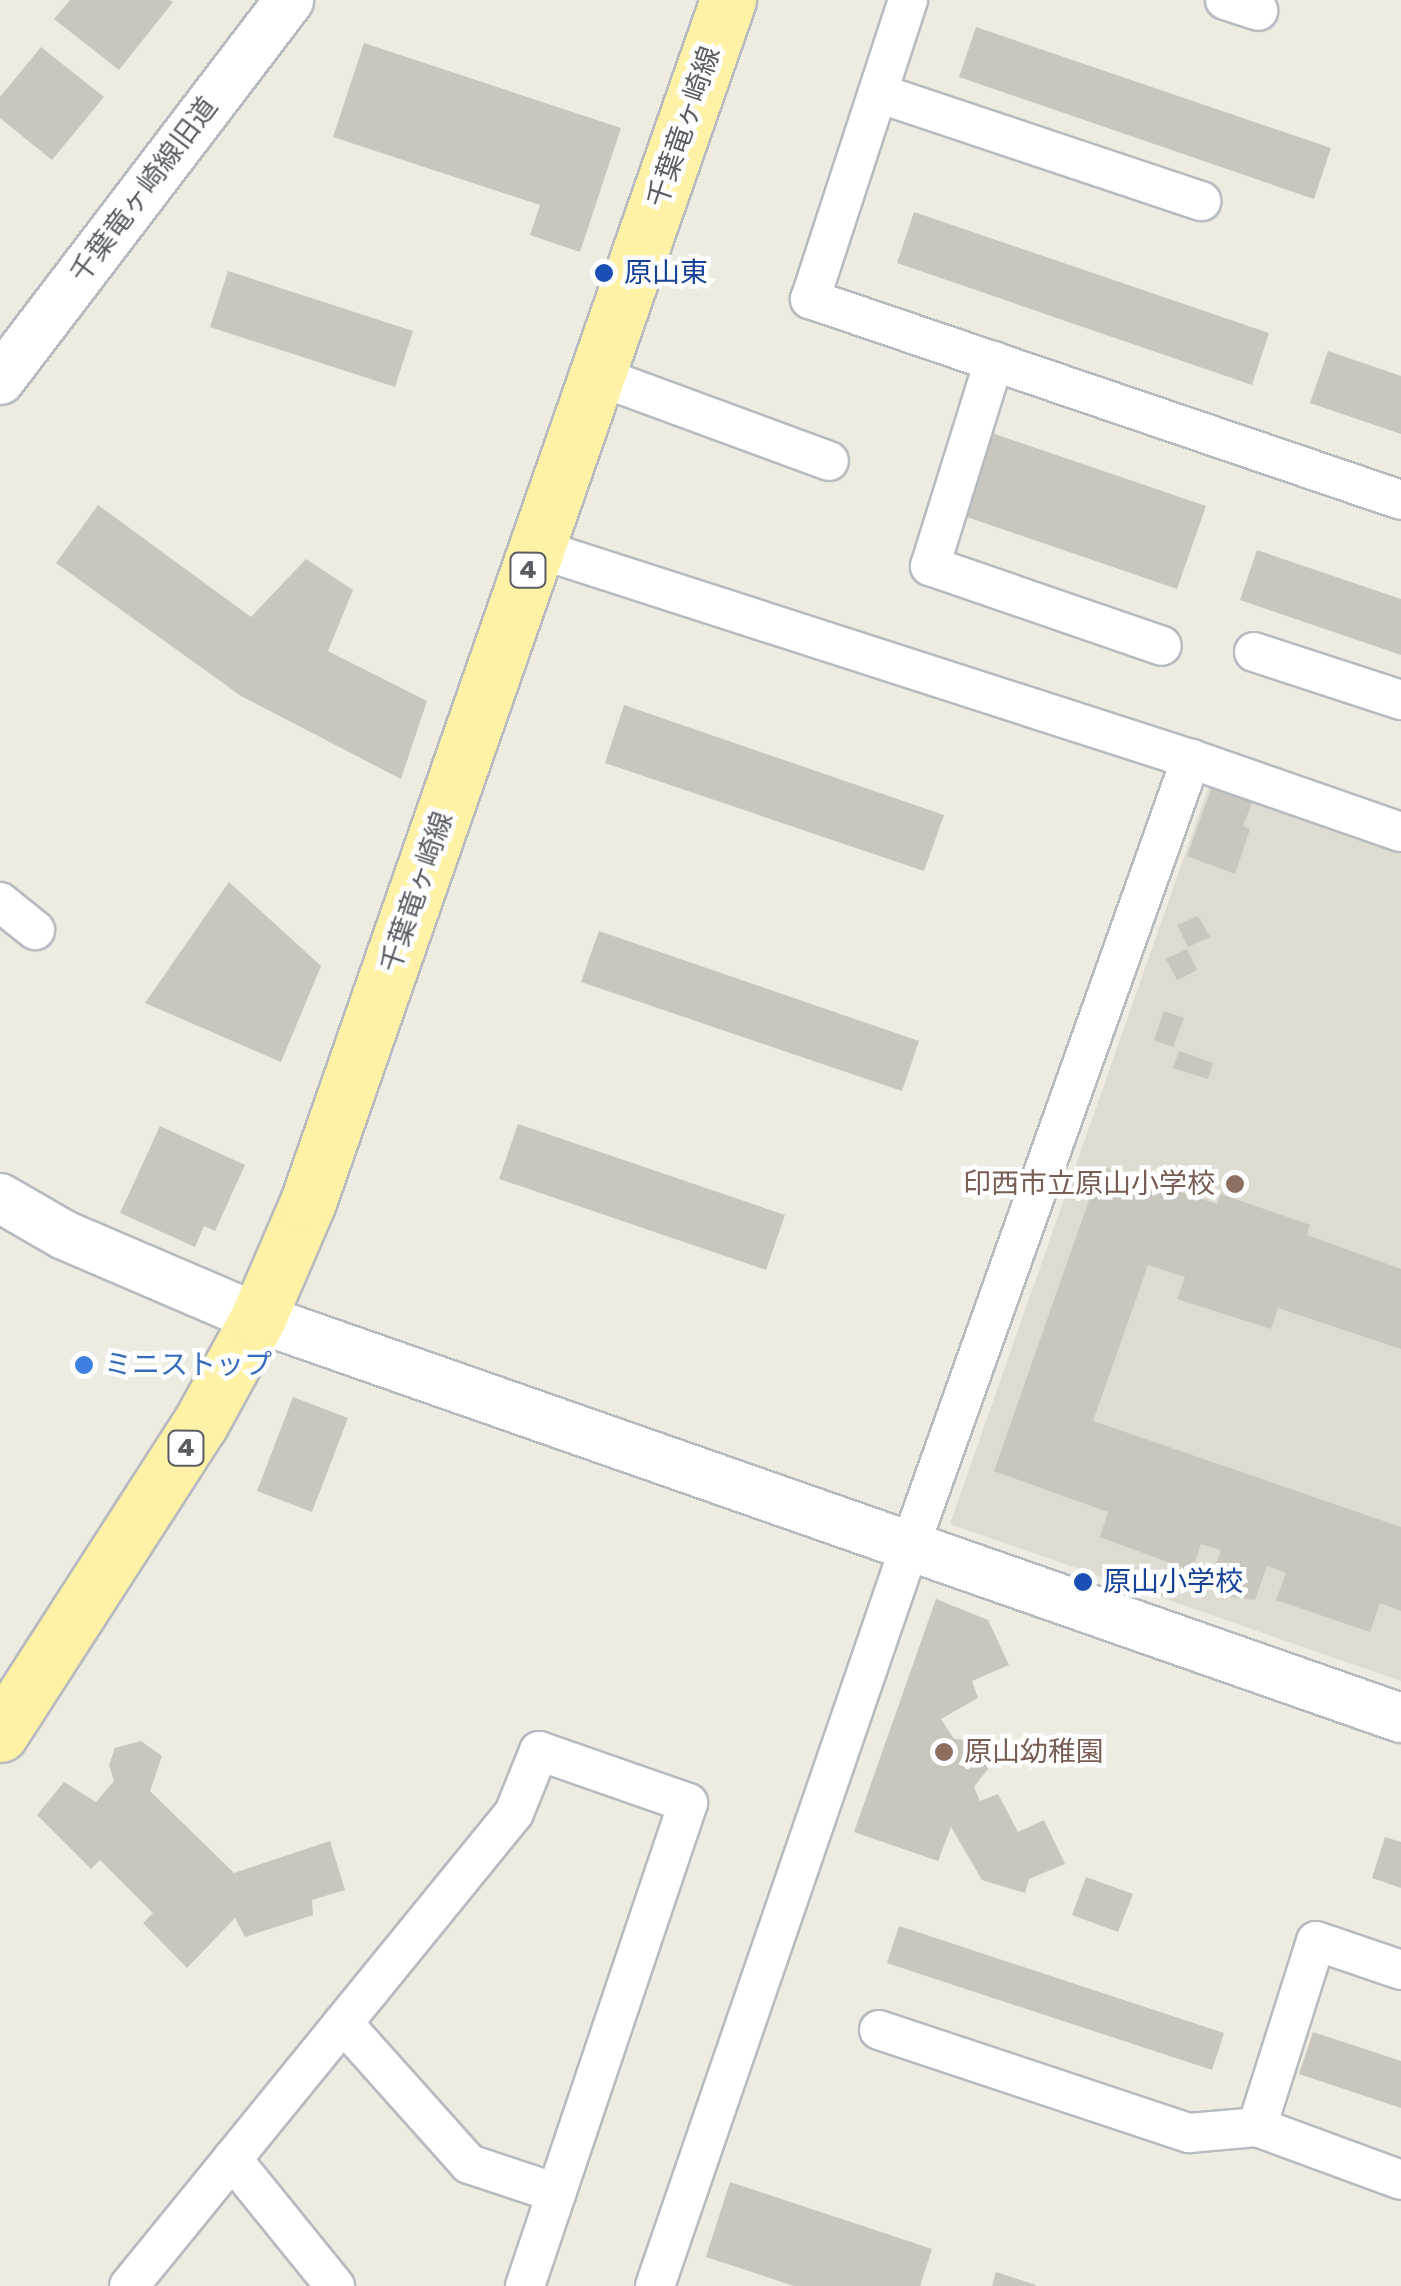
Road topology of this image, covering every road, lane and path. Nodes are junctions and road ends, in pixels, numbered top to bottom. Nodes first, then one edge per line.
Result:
1 (289, 0) edge
2 (728, 0) edge
3 (908, 0) edge
4 (878, 93) junction
5 (1201, 202) dead end
6 (994, 362) junction
7 (598, 376) junction
8 (0, 380) edge
9 (829, 461) dead end
10 (1401, 500) edge
11 (536, 548) junction
12 (1162, 646) dead end
13 (1254, 652) dead end
14 (1401, 700) edge
15 (1191, 759) junction
16 (1401, 832) edge
17 (0, 902) edge
18 (35, 930) dead end
19 (0, 1198) edge
20 (258, 1318) junction
21 (910, 1546) junction
22 (1401, 1718) edge
23 (0, 1734) edge
24 (1401, 1970) edge
25 (342, 2023) junction
26 (879, 2030) dead end
27 (1256, 2127) junction
28 (232, 2159) junction
29 (1401, 2180) edge
30 (556, 2193) junction
31 (129, 2286) edge
32 (335, 2286) edge
33 (525, 2286) edge
34 (655, 2286) edge

1 - 8 street, 千葉竜ヶ崎線旧道
2 - 7 main road, 千葉竜ヶ崎線 / 4
3 - 4 street
4 - 5 street
4 - 6 street
6 - 10 street
6 - 12 street
7 - 9 street
7 - 11 main road, 千葉竜ヶ崎線 / 4
11 - 15 street
11 - 20 main road, 千葉竜ヶ崎線 / 4
13 - 14 street
15 - 16 street
15 - 21 street
17 - 18 street
19 - 20 street
20 - 21 street
20 - 23 main road, 千葉竜ヶ崎線 / 4
21 - 22 street
21 - 34 street
24 - 27 street
25 - 28 street
25 - 30 street
25 - 30 street
26 - 27 street
27 - 29 street
28 - 31 street
28 - 32 street
30 - 33 street

